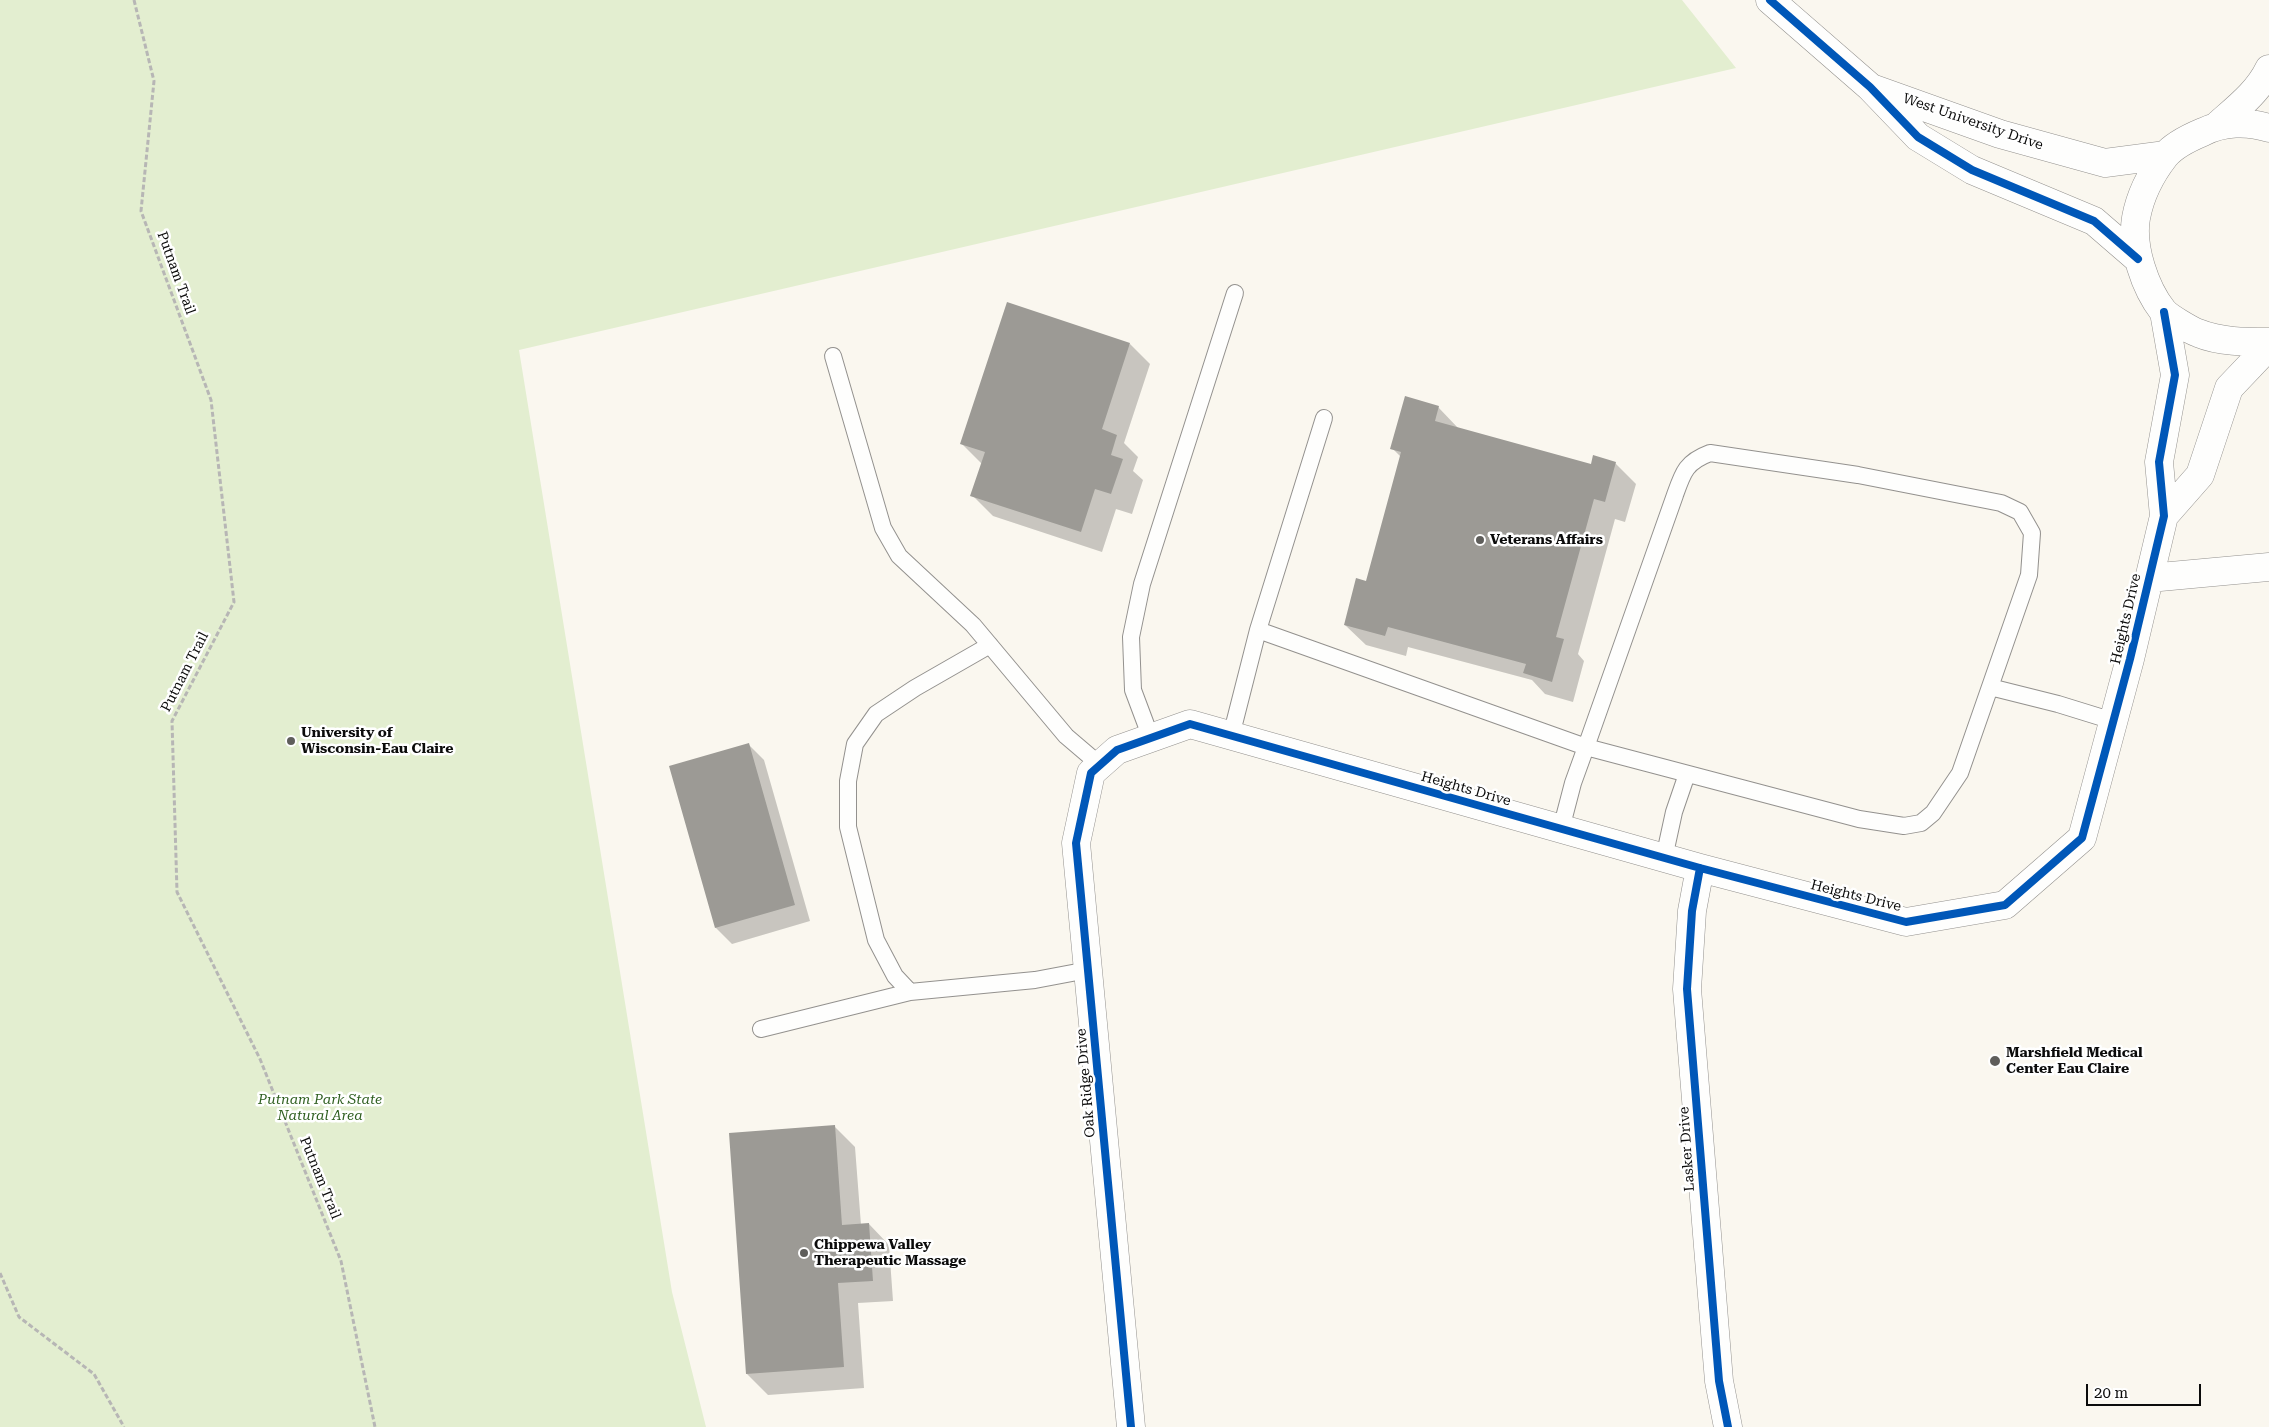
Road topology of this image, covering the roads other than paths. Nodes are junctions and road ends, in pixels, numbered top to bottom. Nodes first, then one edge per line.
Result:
1 (1770, 0) edge
2 (2269, 69) edge
3 (1870, 87) junction
4 (2219, 124) junction
5 (2269, 128) edge
6 (2166, 155) junction
7 (2138, 259) junction
8 (1235, 293) dead end
9 (2164, 312) junction
10 (2269, 344) edge
11 (833, 356) dead end
12 (1324, 418) dead end
13 (2164, 516) junction
14 (2269, 567) edge
15 (2149, 578) junction
16 (1258, 630) junction
17 (990, 645) junction
18 (1990, 687) junction
19 (2113, 720) junction
20 (1231, 736) junction
21 (1151, 738) junction
22 (1586, 747) junction
23 (1109, 758) junction
24 (1687, 774) junction
25 (1561, 829) junction
26 (1664, 858) junction
27 (1700, 868) junction
28 (1088, 970) junction
29 (910, 992) junction
30 (761, 1030) dead end
31 (1132, 1427) edge
32 (1728, 1427) edge

1 - 3 street, West University Drive
2 - 4 street
3 - 6 street, West University Drive
3 - 7 street, West University Drive
4 - 5 street
4 - 6 street
6 - 7 street
7 - 9 street
8 - 21 lane
9 - 10 street
9 - 13 street, Heights Drive
10 - 13 street, Heights Drive
11 - 17 lane
12 - 16 lane
13 - 15 street, Heights Drive
14 - 15 street
15 - 19 street, Heights Drive
16 - 20 lane
16 - 22 lane
17 - 23 lane
17 - 29 lane
18 - 19 lane
18 - 22 lane
18 - 24 lane
19 - 27 street, Heights Drive
20 - 21 street, Heights Drive
20 - 25 street, Heights Drive
21 - 23 street, Heights Drive
22 - 24 lane
22 - 25 lane
23 - 28 street, Oak Ridge Drive
24 - 26 lane
25 - 26 street, Heights Drive
26 - 27 street, Heights Drive
27 - 32 street, Lasker Drive
28 - 29 lane
28 - 31 street, Oak Ridge Drive
29 - 30 lane

